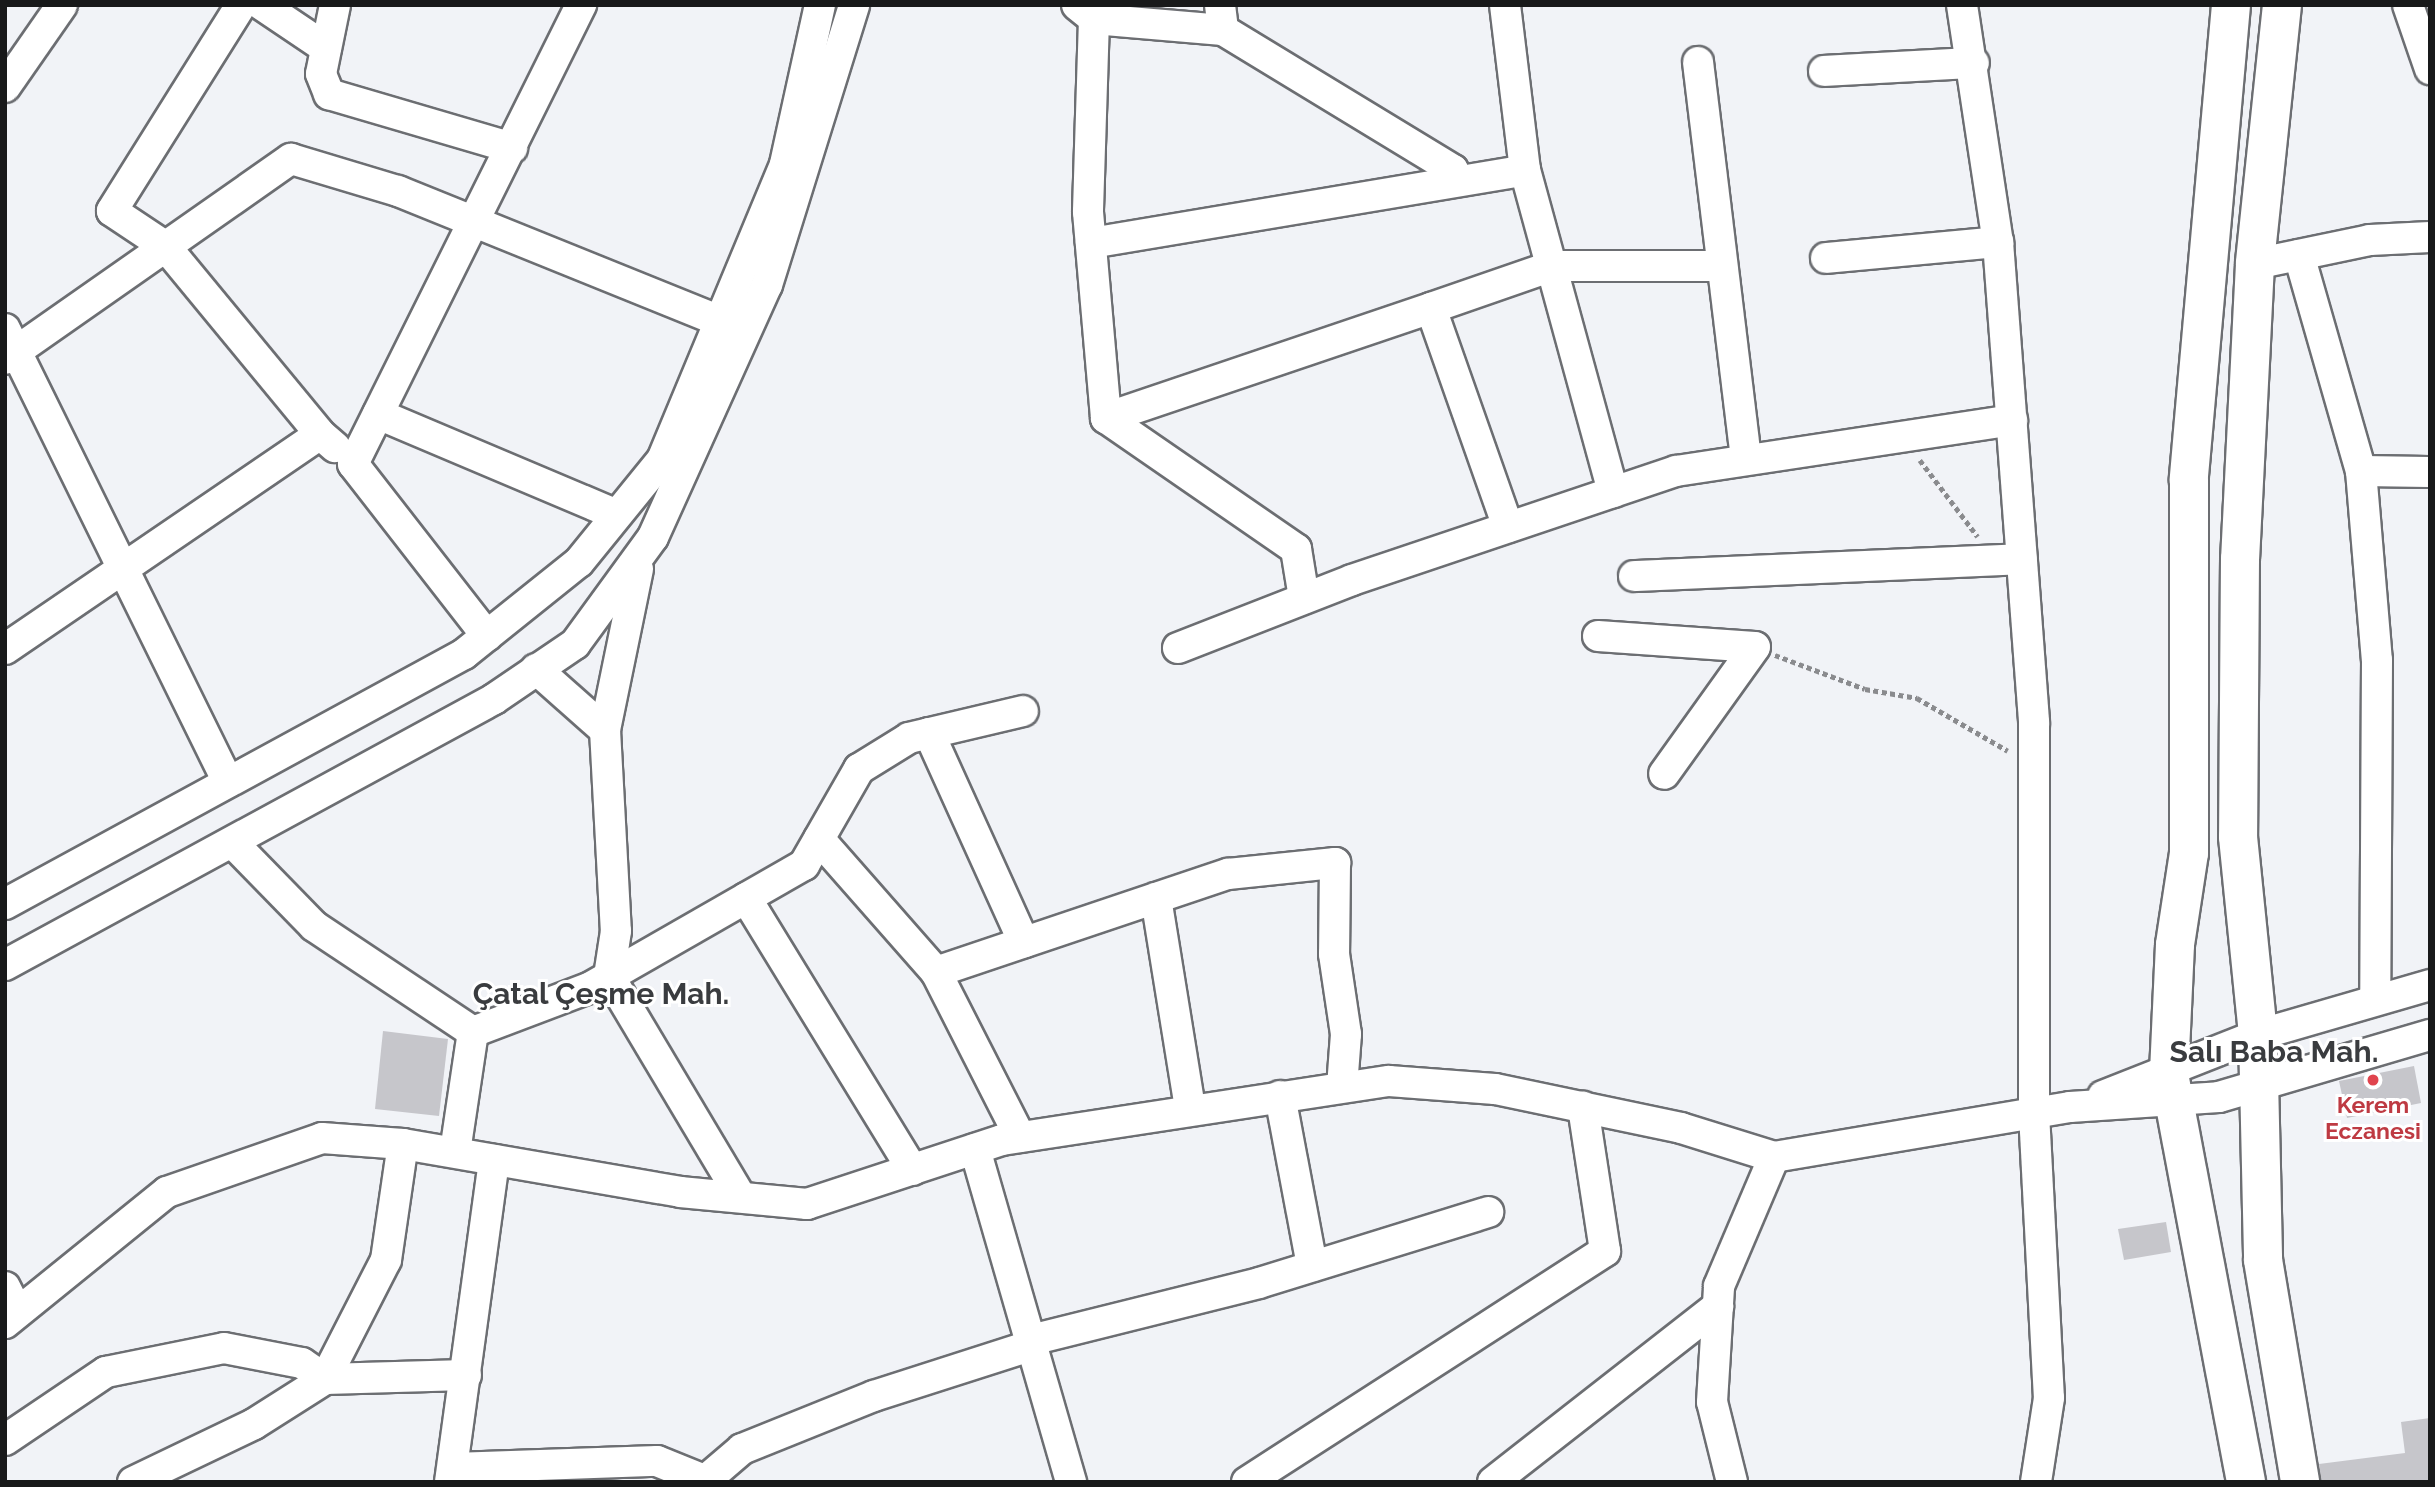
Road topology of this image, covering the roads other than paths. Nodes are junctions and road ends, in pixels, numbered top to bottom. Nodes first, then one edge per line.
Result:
1 (62, 5) edge
2 (241, 5) edge
3 (262, 5) edge
4 (335, 5) edge
5 (581, 5) edge
6 (820, 5) edge
7 (855, 5) edge
8 (1511, 5) edge
9 (1962, 5) edge
10 (2231, 5) edge
11 (2282, 5) edge
12 (2408, 5) edge
13 (1505, 6) edge
14 (1085, 12) edge
15 (1221, 18) edge
16 (326, 48) junction
17 (1698, 62) dead end
18 (1974, 64) junction
19 (2430, 69) edge
20 (1824, 71) dead end
21 (5, 88) edge
22 (512, 148) junction
23 (1525, 170) junction
24 (1458, 181) junction
25 (474, 222) junction
26 (2430, 237) edge
27 (1998, 242) junction
28 (1091, 243) junction
29 (166, 247) junction
30 (2299, 255) junction
31 (1826, 258) dead end
32 (2255, 264) junction
33 (1552, 266) junction
34 (1719, 266) junction
35 (1431, 307) junction
36 (719, 321) junction
37 (9, 347) edge
38 (378, 414) junction
39 (1106, 418) junction
40 (2011, 420) junction
41 (320, 434) junction
42 (1746, 459) junction
43 (353, 464) junction
44 (2361, 471) junction
45 (2430, 472) edge
46 (1613, 492) junction
47 (617, 515) junction
48 (1508, 527) junction
49 (640, 559) junction
50 (2009, 560) junction
51 (123, 568) junction
52 (1634, 576) dead end
53 (1304, 598) junction
54 (1598, 635) dead end
55 (487, 636) junction
56 (1178, 648) dead end
57 (5, 649) edge
58 (537, 669) junction
59 (1023, 710) dead end
60 (606, 730) junction
61 (929, 733) junction
62 (1664, 774) dead end
63 (228, 782) junction
64 (819, 839) junction
65 (233, 843) junction
66 (746, 898) junction
67 (1156, 898) junction
68 (5, 904) edge
69 (1024, 942) junction
70 (5, 965) edge
71 (936, 972) junction
72 (609, 976) junction
73 (2430, 985) edge
74 (2375, 997) junction
75 (473, 1032) junction
76 (2258, 1035) junction
77 (2430, 1035) edge
78 (1342, 1087) junction
79 (2257, 1088) junction
80 (2171, 1089) junction
81 (1280, 1096) junction
82 (1583, 1107) junction
83 (1190, 1108) junction
84 (2034, 1113) junction
85 (1020, 1137) junction
86 (403, 1144) junction
87 (975, 1149) junction
88 (455, 1152) junction
89 (1774, 1157) junction
90 (494, 1160) junction
91 (913, 1170) junction
92 (741, 1197) junction
93 (1488, 1212) dead end
94 (1312, 1266) junction
95 (1718, 1306) junction
96 (10, 1307) edge
97 (1032, 1343) junction
98 (466, 1375) junction
99 (325, 1379) junction
100 (5, 1440) edge
101 (452, 1475) edge
102 (708, 1480) edge
103 (133, 1482) edge
104 (1071, 1482) edge
105 (1247, 1482) edge
106 (1493, 1482) edge
107 (1732, 1482) edge
108 (2036, 1482) edge
109 (2246, 1482) edge
110 (2300, 1482) edge

1 - 21 street
2 - 29 street
3 - 16 street
4 - 16 street
5 - 22 street
6 - 36 street
7 - 49 street
8 - 13 street
9 - 18 street
10 - 80 main road
11 - 32 main road
12 - 19 street
13 - 23 street
14 - 15 street
14 - 28 street
15 - 24 street
16 - 22 street
17 - 34 street
18 - 20 street
18 - 27 street
22 - 25 street
23 - 24 street
23 - 33 street
24 - 28 street
25 - 29 street
25 - 36 street
25 - 38 street
26 - 30 street
27 - 31 street
27 - 40 street
28 - 39 street
29 - 37 street
29 - 41 street
30 - 32 street
30 - 44 street
32 - 76 main road
33 - 34 street
33 - 35 street
33 - 46 street
34 - 42 street
35 - 39 street
35 - 48 street
36 - 47 street
37 - 51 street
38 - 43 street
38 - 47 street
39 - 53 street
40 - 42 street
40 - 50 street
41 - 43 street
41 - 51 street
42 - 46 street
43 - 55 street
44 - 45 street
44 - 74 street
46 - 48 street
47 - 55 street
48 - 53 street
49 - 58 street
49 - 60 street
50 - 52 street
50 - 84 street
51 - 57 street
51 - 63 street
53 - 56 street
54 - 62 street
55 - 63 street
58 - 60 street
58 - 65 street
59 - 61 street
60 - 72 street
61 - 64 street
61 - 69 street
63 - 68 street
64 - 66 street
64 - 71 street
65 - 70 street
65 - 75 street
66 - 72 street
66 - 91 street
67 - 69 street
67 - 78 street
67 - 83 street
69 - 71 street
71 - 85 street
72 - 75 street
72 - 92 street
73 - 74 street
74 - 76 street
75 - 88 street
76 - 79 main road
76 - 80 street
77 - 79 street
78 - 81 street
78 - 82 street
79 - 80 street
79 - 110 main road
80 - 84 street
80 - 109 main road
81 - 83 street
81 - 94 street
82 - 89 street
82 - 105 street
83 - 85 street
84 - 89 street
84 - 108 street
85 - 87 street
86 - 88 street
86 - 96 street
86 - 99 street
87 - 91 street
87 - 97 street
88 - 90 street
89 - 95 street
90 - 92 street
90 - 98 street
91 - 92 street
93 - 94 street
94 - 97 street
95 - 106 street
95 - 107 street
97 - 102 street
97 - 104 street
98 - 99 street
98 - 101 street
99 - 100 street
99 - 103 street
101 - 102 street

